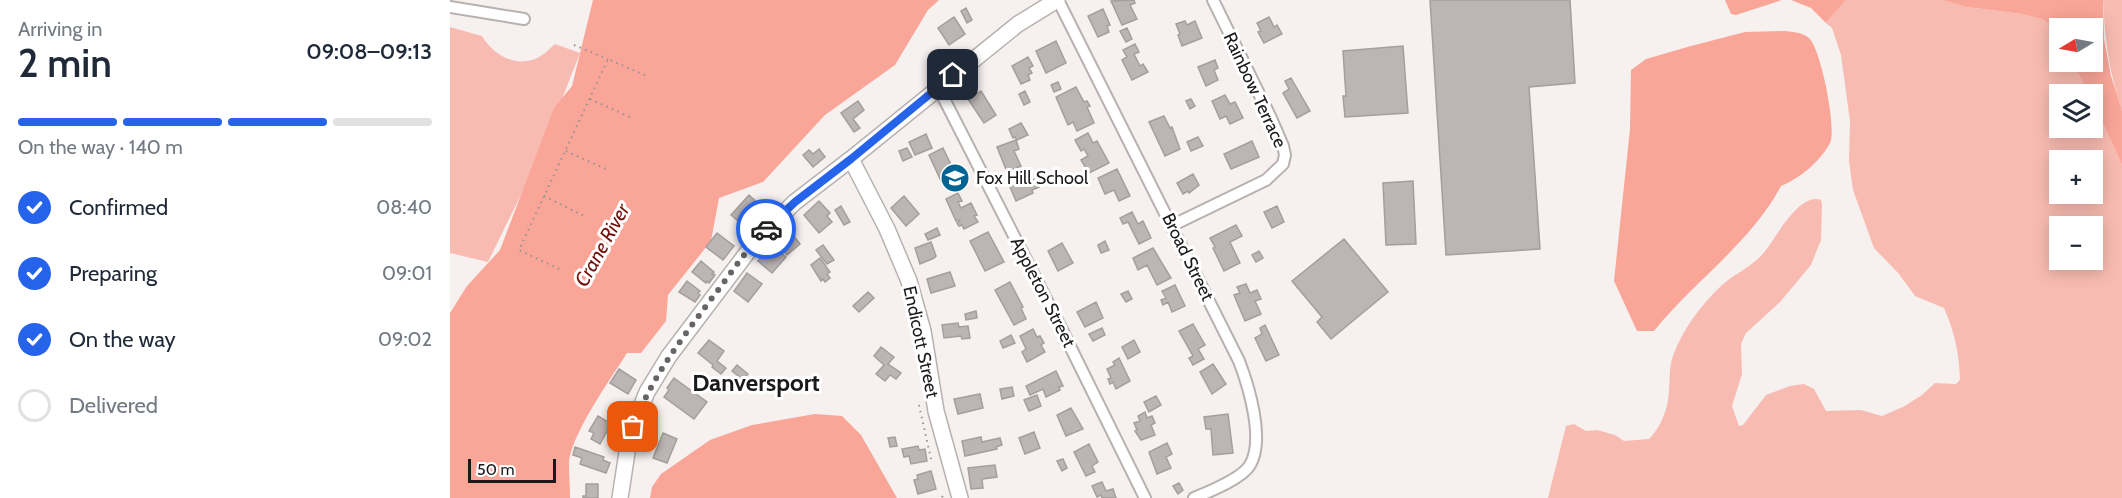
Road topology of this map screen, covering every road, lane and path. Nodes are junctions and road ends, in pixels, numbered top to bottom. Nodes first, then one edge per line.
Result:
1 (1058, 0) edge
2 (1213, 0) edge
3 (450, 7) edge
4 (524, 19) dead end
5 (574, 45) dead end
6 (608, 59) junction
7 (649, 77) dead end
8 (938, 87) junction
9 (590, 99) junction
10 (630, 117) dead end
11 (566, 151) junction
12 (851, 159) junction
13 (606, 170) dead end
14 (544, 196) junction
15 (584, 216) dead end
16 (1173, 225) junction
17 (559, 269) dead end
18 (919, 405) dead end
19 (932, 459) dead end
20 (620, 498) edge
21 (960, 498) edge
22 (1145, 498) edge
23 (1194, 498) edge

1 - 8 main road
1 - 16 street, Broad Street
2 - 16 street, Rainbow Terrace
3 - 4 street
5 - 6 path
6 - 7 path
6 - 9 path
8 - 12 main road
8 - 22 street, Appleton Street
9 - 10 path
9 - 11 path
11 - 13 path
11 - 14 path
12 - 20 main road
12 - 21 main road, Endicott Street
14 - 15 path
14 - 17 path
16 - 23 street, Broad Street
18 - 19 path

